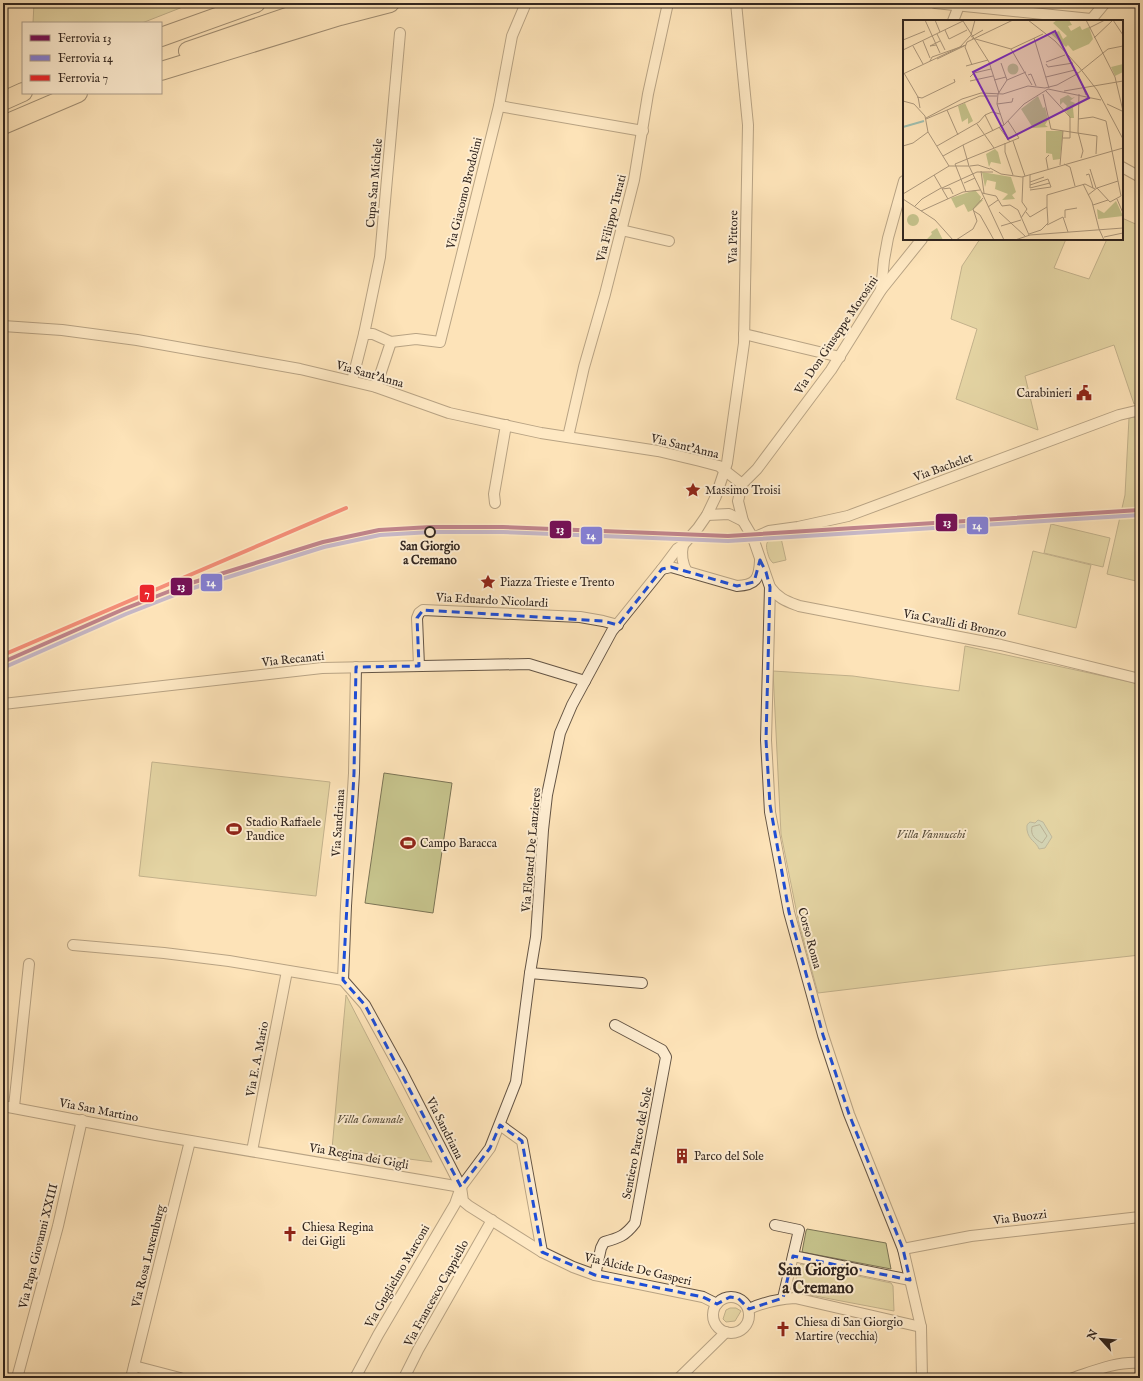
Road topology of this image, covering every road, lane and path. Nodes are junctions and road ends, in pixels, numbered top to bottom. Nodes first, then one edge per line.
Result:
1 (256, 3) edge
2 (328, 3) edge
3 (390, 3) edge
4 (526, 3) edge
5 (668, 3) edge
6 (736, 3) edge
7 (935, 3) edge
8 (1105, 3) edge
9 (959, 4) edge
10 (953, 20) edge
11 (1090, 20) edge
12 (400, 33) dead end
13 (162, 37) edge
14 (162, 60) edge
15 (162, 72) edge
16 (22, 92) edge
17 (76, 94) edge
18 (3, 100) edge
19 (499, 106) junction
20 (3, 125) edge
21 (643, 131) junction
22 (1123, 168) edge
23 (1140, 176) edge
24 (903, 185) edge
25 (622, 230) junction
26 (921, 240) edge
27 (669, 241) dead end
28 (882, 290) junction
29 (3, 326) edge
30 (364, 334) junction
31 (744, 334) junction
32 (391, 342) junction
33 (840, 357) junction
34 (352, 381) junction
35 (376, 387) junction
36 (1140, 410) edge
37 (506, 425) junction
38 (568, 437) junction
39 (725, 471) junction
40 (742, 484) junction
41 (495, 503) dead end
42 (707, 515) junction
43 (743, 521) junction
44 (753, 538) junction
45 (685, 542) junction
46 (760, 560) junction
47 (662, 569) junction
48 (687, 572) junction
49 (770, 586) junction
50 (618, 625) junction
51 (419, 666) junction
52 (356, 668) junction
53 (1140, 679) edge
54 (584, 681) junction
55 (3, 704) edge
56 (73, 945) dead end
57 (29, 964) dead end
58 (287, 971) junction
59 (530, 974) junction
60 (343, 980) junction
61 (642, 983) dead end
62 (615, 1025) dead end
63 (3, 1106) edge
64 (14, 1107) junction
65 (82, 1120) junction
66 (500, 1125) junction
67 (190, 1141) junction
68 (252, 1151) junction
69 (461, 1187) junction
70 (1140, 1217) edge
71 (492, 1220) junction
72 (775, 1225) dead end
73 (903, 1249) junction
74 (542, 1252) junction
75 (793, 1256) junction
76 (595, 1275) junction
77 (910, 1280) junction
78 (783, 1298) junction
79 (717, 1304) junction
80 (749, 1309) junction
81 (921, 1327) junction
82 (726, 1332) junction
83 (1140, 1363) edge
84 (134, 1366) junction
85 (17, 1378) edge
86 (131, 1378) edge
87 (180, 1378) edge
88 (355, 1378) edge
89 (404, 1378) edge
90 (679, 1378) edge
91 (922, 1378) edge
92 (1073, 1378) edge

1 - 13 highway
2 - 14 highway
3 - 15 highway
4 - 19 street, Via Giacomo Brodolini
5 - 21 street, Via Filippo Turati
6 - 31 street, Via Pittore
7 - 9 street
8 - 11 street
9 - 10 street
9 - 11 street
12 - 30 street, Cupa San Michele
16 - 18 highway
17 - 20 highway
19 - 21 street
19 - 32 street, Via Giacomo Brodolini
21 - 25 street, Via Filippo Turati
22 - 23 street
24 - 28 street
25 - 27 street
25 - 38 street, Via Filippo Turati
26 - 28 street, Via Don Giuseppe Morosini
28 - 33 street, Via Don Giuseppe Morosini
29 - 34 street, Via Sant'Anna
30 - 32 street
30 - 34 street, Cupa San Michele
31 - 33 street
31 - 39 street, Via Pittore
32 - 35 street
33 - 40 street, Via Don Giuseppe Morosini
34 - 35 street, Via Sant'Anna
35 - 37 street, Via Sant'Anna
36 - 44 street, Via Bachelet
37 - 38 street, Via Sant'Anna
37 - 41 street
38 - 39 street, Via Sant'Anna
39 - 40 street, Via Sant'Anna
39 - 42 street, Via Pittore
40 - 43 street
42 - 43 street
42 - 45 street
43 - 44 street
44 - 46 street
45 - 47 street, Via Flotard De Lauzieres
45 - 48 street
46 - 48 street
46 - 49 street
47 - 48 street
47 - 50 street, Via Flotard De Lauzieres
49 - 53 street, Via Cavalli di Bronzo
49 - 73 street, Corso Roma
50 - 51 street, Via Eduardo Nicolardi
50 - 54 street, Via Flotard De Lauzieres
51 - 52 street, Via Recanati
51 - 54 street, Via Recanati
52 - 55 street, Via Recanati
52 - 60 street, Via Sandriana
54 - 59 street, Via Flotard De Lauzieres
56 - 58 street
57 - 64 street
58 - 60 street
58 - 68 street, Via E. A. Mario
59 - 61 street
59 - 66 street, Via Flotard De Lauzieres
60 - 69 street, Via Sandriana
62 - 76 street, Sentiero Parco del Sole
63 - 64 street, Via San Martino
64 - 65 street, Via San Martino
65 - 67 street, Via San Martino
65 - 85 street, Via Papa Giovanni XXIII
66 - 69 street, Via Flotard De Lauzieres
66 - 74 street
67 - 68 street, Via San Martino
67 - 84 street, Via Rosa Luxemburg
68 - 69 street, Via Regina dei Gigli
69 - 71 street, Via Alcide De Gasperi
69 - 88 street, Via Guglielmo Marconi
70 - 73 street, Via Buozzi
71 - 74 street, Via Alcide De Gasperi
71 - 89 street, Via Francesco Cappiello
72 - 75 street
73 - 77 street, Corso Roma
74 - 76 street, Via Alcide De Gasperi
75 - 77 street
75 - 78 street
76 - 79 street, Via Alcide De Gasperi
77 - 81 street, Corso Roma
78 - 80 street
78 - 81 street
79 - 80 street
79 - 82 street
80 - 82 street
81 - 91 street, Corso Roma
82 - 90 street
83 - 92 street
84 - 86 street, Via Rosa Luxemburg
84 - 87 street

